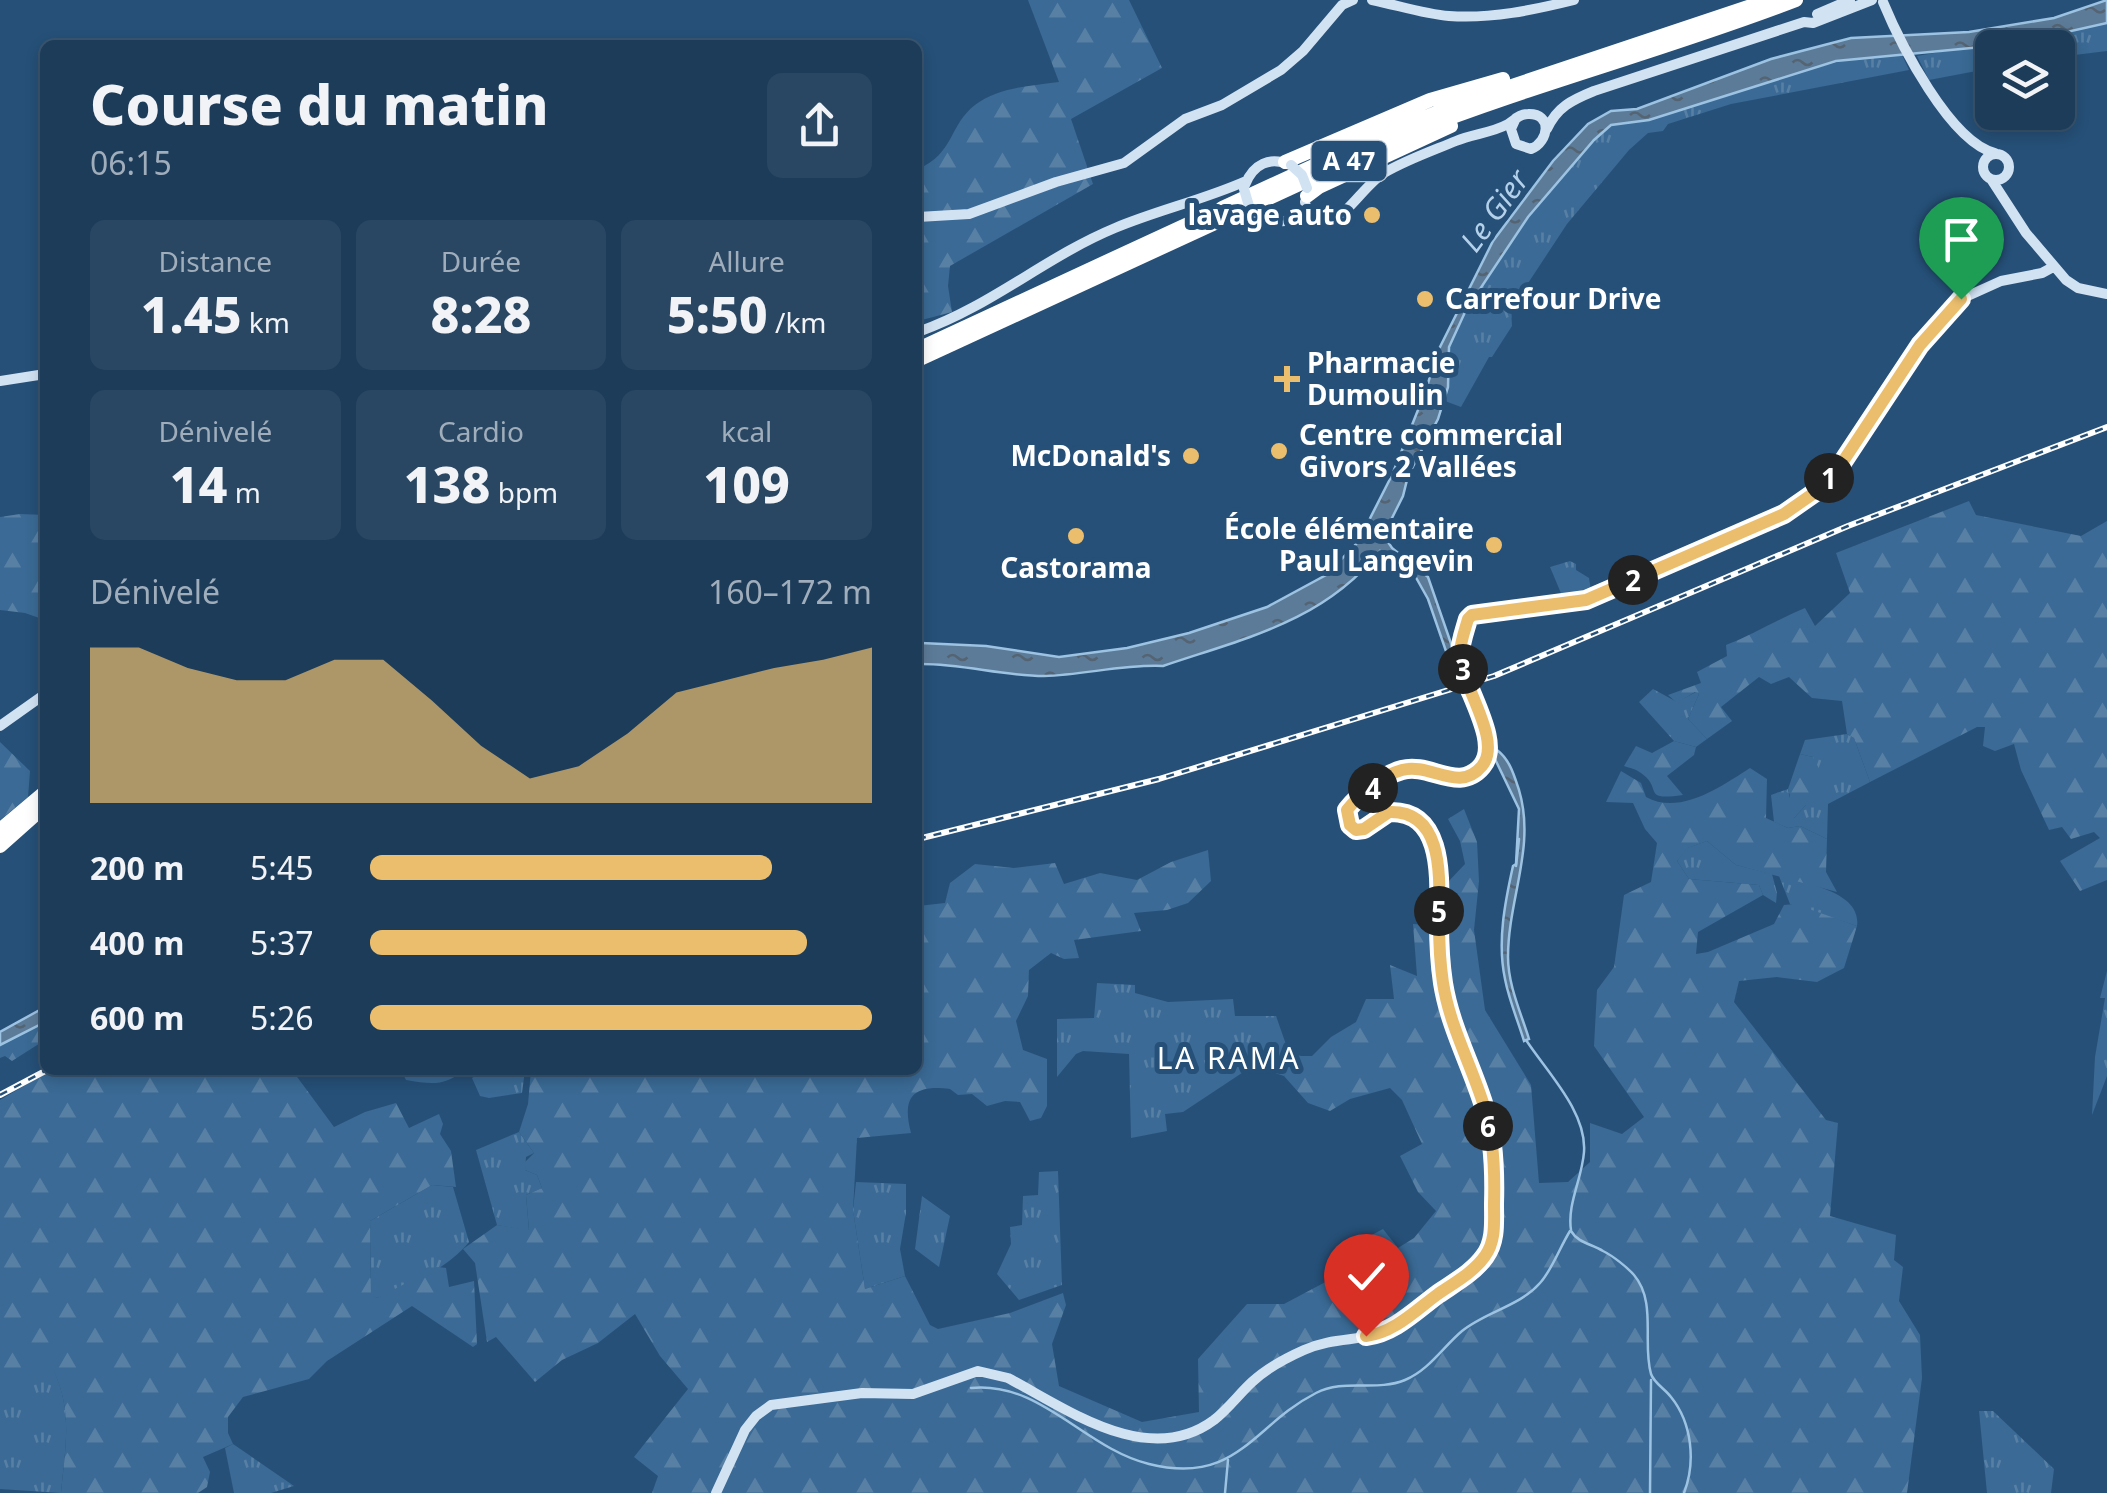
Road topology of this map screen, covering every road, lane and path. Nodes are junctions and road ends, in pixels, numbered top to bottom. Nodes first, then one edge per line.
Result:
1 (1353, 0) edge
2 (1372, 0) edge
3 (1574, 0) edge
4 (1768, 0) edge
5 (1796, 0) edge
6 (1850, 0) edge
7 (1880, 3) edge
8 (1804, 22) junction
9 (1572, 66) junction
10 (1538, 86) junction
11 (1553, 115) junction
12 (1538, 116) junction
13 (1516, 118) junction
14 (1546, 130) junction
15 (1488, 132) junction
16 (1512, 139) junction
17 (1975, 144) junction
18 (1995, 153) junction
19 (1288, 164) junction
20 (1982, 164) junction
21 (2004, 178) junction
22 (1990, 179) junction
23 (1242, 191) junction
24 (1216, 194) junction
25 (1306, 195) junction
26 (2008, 206) junction
27 (922, 217) edge
28 (1290, 220) junction
29 (1316, 222) junction
30 (2053, 267) junction
31 (2107, 294) edge
32 (922, 330) edge
33 (922, 347) edge
34 (922, 358) edge
35 (40, 375) edge
36 (0, 381) edge
37 (40, 698) edge
38 (0, 726) edge
39 (40, 796) edge
40 (40, 810) edge
41 (0, 830) edge
42 (0, 846) edge
43 (716, 1493) edge

1 - 27 main road
2 - 3 main road
4 - 9 highway, A 47
5 - 10 highway, A 47
6 - 8 main road
7 - 8 main road
7 - 17 main road
8 - 11 main road
9 - 19 highway
9 - 33 highway, A 47
10 - 25 highway
10 - 34 highway, A 47
11 - 12 main road
11 - 14 main road
12 - 13 main road
12 - 14 main road
13 - 15 main road
13 - 16 main road
14 - 16 main road
15 - 16 main road
15 - 29 main road
17 - 18 main road
17 - 20 main road
18 - 20 main road
18 - 21 main road
19 - 23 main road
19 - 25 main road, bridge
20 - 22 main road
21 - 22 main road
21 - 26 main road
22 - 26 main road
23 - 24 main road
23 - 24 main road
23 - 28 main road, bridge
24 - 32 main road
25 - 28 main road
25 - 29 main road
26 - 30 main road
28 - 29 main road
30 - 31 main road
30 - 43 main road, bridge
35 - 36 main road
37 - 38 main road
39 - 41 highway
40 - 42 highway

